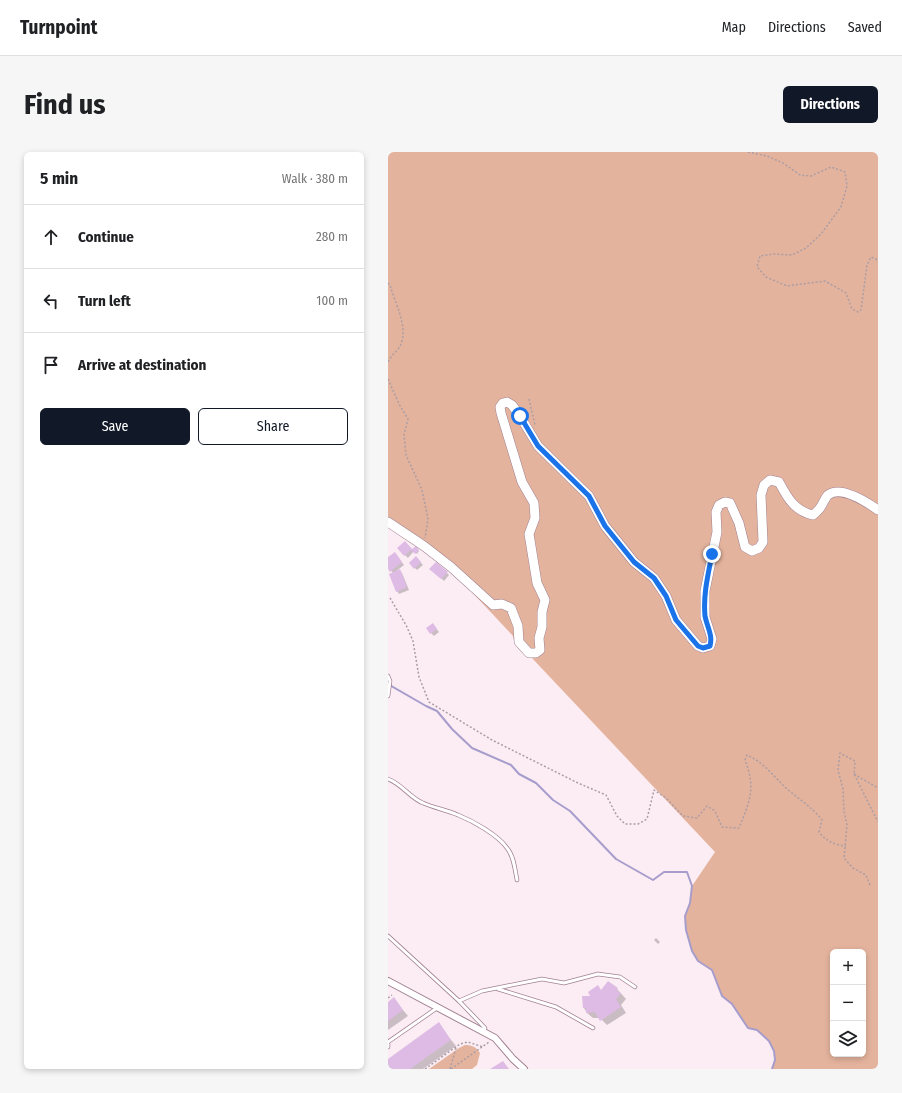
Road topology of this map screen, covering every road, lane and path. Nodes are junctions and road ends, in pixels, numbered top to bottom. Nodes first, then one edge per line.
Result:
1 (748, 152) edge
2 (878, 262) edge
3 (388, 284) edge
4 (388, 362) edge
5 (388, 379) edge
6 (529, 399) dead end
7 (535, 426) dead end
8 (878, 510) edge
9 (388, 522) edge
10 (424, 546) junction
11 (390, 598) dead end
12 (388, 676) edge
13 (388, 696) edge
14 (854, 774) junction
15 (388, 778) edge
16 (878, 788) edge
17 (878, 822) edge
18 (846, 846) junction
19 (517, 880) dead end
20 (870, 885) dead end
21 (388, 936) edge
22 (388, 981) edge
23 (635, 987) dead end
24 (497, 988) junction
25 (392, 995) dead end
26 (388, 998) edge
27 (459, 1001) junction
28 (437, 1008) junction
29 (593, 1028) dead end
30 (482, 1032) junction
31 (495, 1038) junction
32 (388, 1043) edge
33 (388, 1047) edge
34 (457, 1047) junction
35 (483, 1047) junction
36 (425, 1069) edge
37 (451, 1069) edge
38 (524, 1069) edge

1 - 2 path
3 - 4 path
5 - 10 path
6 - 7 path
8 - 10 street
9 - 10 street
11 - 18 path
12 - 13 lane
14 - 16 path
14 - 17 path
14 - 18 path
15 - 19 lane
18 - 20 path
21 - 27 lane
22 - 28 street
23 - 24 lane
24 - 27 lane
24 - 29 lane
25 - 26 path
27 - 30 lane
28 - 30 street
28 - 32 lane
30 - 31 street
31 - 35 path
31 - 38 street
32 - 33 lane
34 - 35 path
34 - 36 path
34 - 37 path
35 - 37 path

